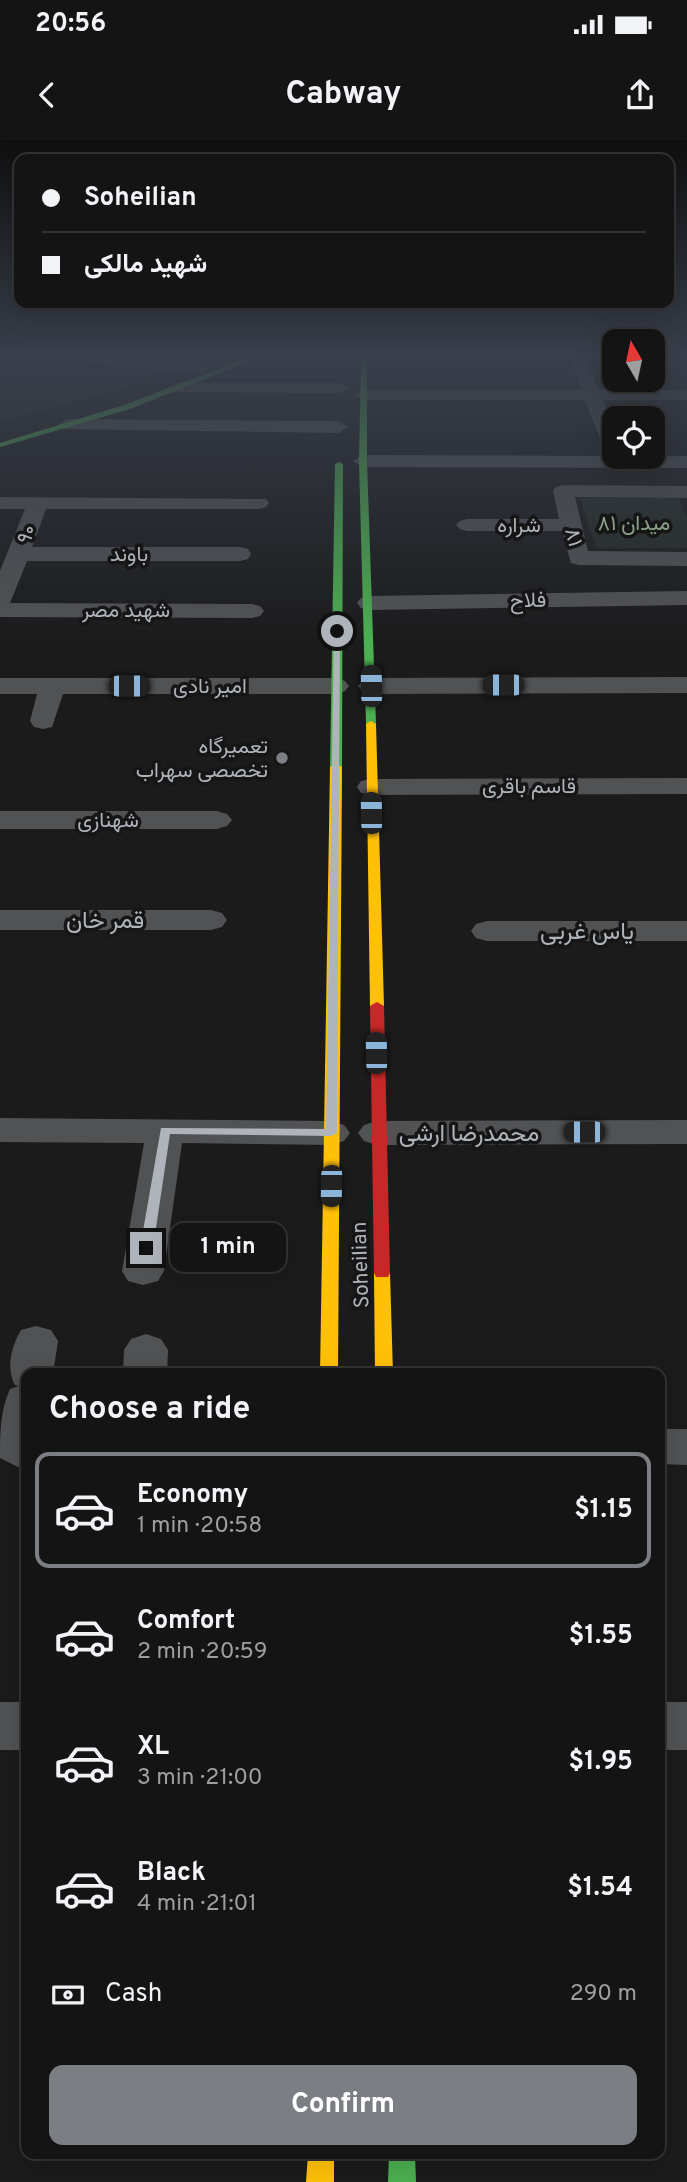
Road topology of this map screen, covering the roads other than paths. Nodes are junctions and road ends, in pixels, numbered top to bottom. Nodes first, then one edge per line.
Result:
1 (339, 451) edge
2 (349, 451) edge
3 (363, 451) edge
4 (602, 457) edge
5 (665, 460) edge
6 (363, 461) junction
7 (687, 462) edge
8 (621, 469) edge
9 (630, 492) junction
10 (687, 492) edge
11 (0, 503) edge
12 (38, 503) junction
13 (259, 503) dead end
14 (467, 524) dead end
15 (571, 525) junction
16 (18, 554) junction
17 (240, 554) dead end
18 (658, 559) junction
19 (687, 559) edge
20 (680, 598) edge
21 (0, 600) edge
22 (337, 603) junction
23 (369, 603) junction
24 (0, 610) edge
25 (252, 611) dead end
26 (687, 685) edge
27 (0, 686) edge
28 (52, 686) junction
29 (336, 686) junction
30 (371, 686) junction
31 (43, 721) dead end
32 (687, 786) edge
33 (353, 787) junction
34 (0, 820) edge
35 (217, 820) dead end
36 (0, 920) edge
37 (211, 920) dead end
38 (487, 931) dead end
39 (687, 931) edge
40 (0, 1130) edge
41 (165, 1130) junction
42 (687, 1132) edge
43 (354, 1133) junction
44 (143, 1271) dead end
45 (330, 1368) edge
46 (383, 1368) edge
47 (21, 1423) edge
48 (665, 1447) edge
49 (687, 1447) edge
50 (15, 1449) edge
51 (0, 1726) edge
52 (21, 1726) edge
53 (665, 1726) edge
54 (687, 1726) edge
55 (321, 2159) edge
56 (402, 2159) edge
57 (320, 2182) edge
58 (402, 2182) edge

1 - 22 main road, Soheilian
2 - 6 main road
3 - 6 main road, Soheilian
4 - 6 street
5 - 7 street
6 - 23 main road, Soheilian
8 - 9 street
9 - 10 street, ۸۱
9 - 15 street, ۸۱
11 - 12 street, ۹۰
12 - 13 street
12 - 16 street, ۹۰
14 - 15 street, شراره
15 - 18 street, ۸۱
16 - 17 street, باوند
16 - 21 street, ۹۰
18 - 19 street, ۸۱
18 - 20 street
20 - 23 street, فلاح
22 - 23 main road
22 - 29 main road, Soheilian
23 - 30 main road, Soheilian
24 - 25 street, شهید مصر
26 - 30 street
27 - 28 street, امیر نادی
28 - 29 street, امیر نادی
28 - 31 street
29 - 30 main road
29 - 33 main road, Soheilian
30 - 33 main road, Soheilian
32 - 33 street, قاسم باقری
33 - 43 main road, Soheilian
33 - 43 main road, Soheilian
34 - 35 street, شهنازی
36 - 37 street, قمر خان
38 - 39 street, یاس غربی
40 - 41 street, محمدرضا ارشی
41 - 43 street, محمدرضا ارشی
41 - 44 street
42 - 43 street, محمدرضا ارشی
43 - 45 main road, Soheilian
43 - 46 main road, Soheilian
47 - 50 street
48 - 49 street
51 - 52 street
53 - 54 street
55 - 57 main road
56 - 58 main road

